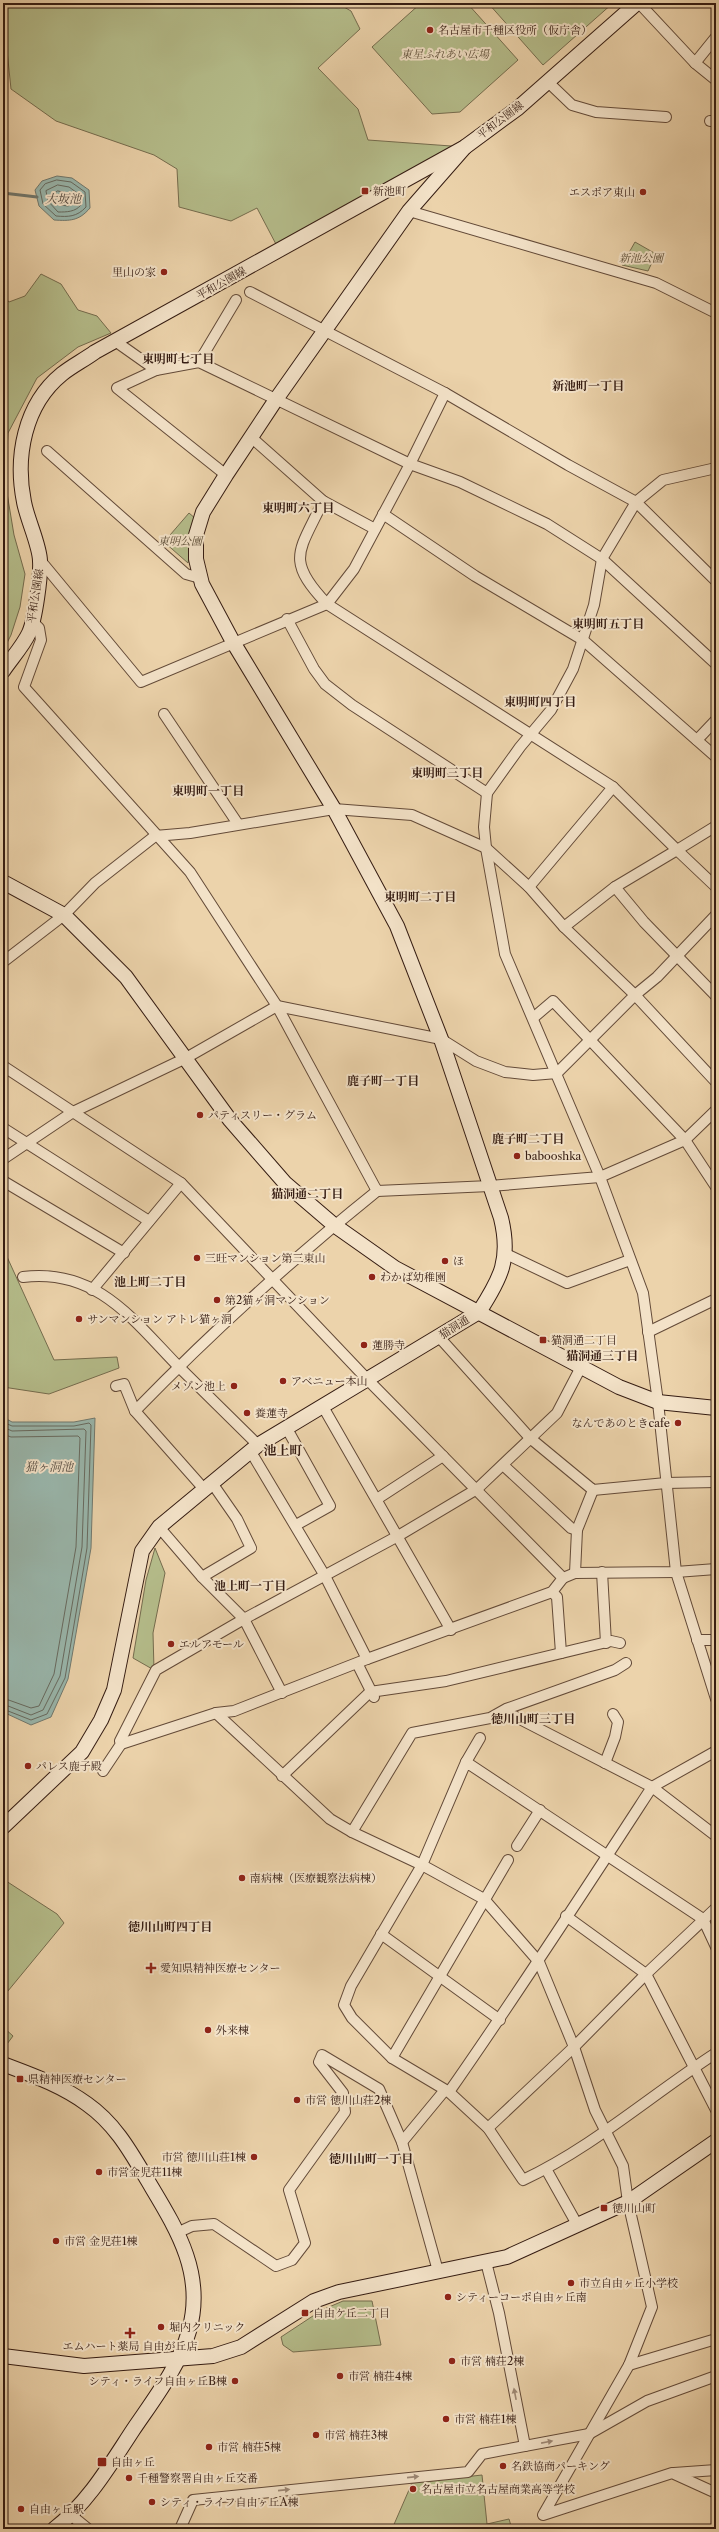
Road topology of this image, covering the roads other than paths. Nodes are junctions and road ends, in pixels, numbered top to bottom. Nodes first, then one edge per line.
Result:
1 (638, 3) edge
2 (716, 37) edge
3 (695, 63) junction
4 (716, 80) edge
5 (548, 82) junction
6 (666, 117) dead end
7 (465, 147) junction
8 (409, 211) junction
9 (250, 292) dead end
10 (236, 300) dead end
11 (716, 312) edge
12 (325, 331) junction
13 (115, 341) junction
14 (199, 362) junction
15 (156, 370) junction
16 (445, 393) junction
17 (277, 398) junction
18 (252, 438) junction
19 (47, 451) dead end
20 (410, 464) junction
21 (716, 468) edge
22 (226, 475) junction
23 (323, 501) junction
24 (636, 502) junction
25 (383, 514) junction
26 (375, 529) junction
27 (602, 559) junction
28 (40, 560) junction
29 (200, 578) junction
30 (716, 581) edge
31 (327, 604) junction
32 (287, 619) junction
33 (32, 621) junction
34 (583, 640) junction
35 (233, 642) junction
36 (716, 664) edge
37 (3, 671) edge
38 (164, 714) dead end
39 (716, 720) edge
40 (531, 734) junction
41 (697, 740) junction
42 (716, 757) edge
43 (613, 787) junction
44 (487, 793) junction
45 (334, 809) junction
46 (238, 824) junction
47 (716, 826) edge
48 (155, 836) junction
49 (486, 848) junction
50 (677, 850) junction
51 (3, 882) edge
52 (529, 887) junction
53 (615, 887) junction
54 (716, 887) edge
55 (64, 915) junction
56 (716, 915) edge
57 (564, 927) junction
58 (677, 956) junction
59 (3, 962) edge
60 (635, 995) junction
61 (716, 996) edge
62 (277, 1006) junction
63 (533, 1018) junction
64 (441, 1039) junction
65 (592, 1040) junction
66 (186, 1058) junction
67 (3, 1066) edge
68 (557, 1073) junction
69 (716, 1082) edge
70 (716, 1110) edge
71 (73, 1112) junction
72 (3, 1128) edge
73 (685, 1140) junction
74 (28, 1144) junction
75 (3, 1160) edge
76 (600, 1178) junction
77 (3, 1181) edge
78 (181, 1183) junction
79 (490, 1186) junction
80 (716, 1187) edge
81 (377, 1190) junction
82 (149, 1221) junction
83 (334, 1225) junction
84 (124, 1253) junction
85 (506, 1254) junction
86 (630, 1260) junction
87 (23, 1278) dead end
88 (273, 1279) junction
89 (92, 1290) junction
90 (716, 1299) edge
91 (479, 1312) junction
92 (648, 1332) junction
93 (439, 1337) junction
94 (178, 1366) junction
95 (581, 1366) junction
96 (366, 1378) junction
97 (116, 1386) dead end
98 (658, 1402) junction
99 (322, 1405) junction
100 (716, 1408) edge
101 (135, 1411) junction
102 (286, 1427) junction
103 (530, 1438) junction
104 (254, 1448) junction
105 (443, 1456) junction
106 (503, 1465) junction
107 (716, 1482) edge
108 (666, 1483) junction
109 (208, 1486) junction
110 (477, 1489) junction
111 (593, 1490) junction
112 (377, 1499) junction
113 (296, 1525) junction
114 (158, 1527) junction
115 (577, 1530) junction
116 (398, 1536) junction
117 (716, 1569) edge
118 (602, 1572) junction
119 (676, 1572) junction
120 (575, 1573) junction
121 (325, 1576) junction
122 (202, 1577) junction
123 (563, 1578) junction
124 (552, 1592) junction
125 (244, 1619) junction
126 (451, 1630) junction
127 (697, 1640) junction
128 (716, 1640) edge
129 (606, 1643) junction
130 (620, 1643) dead end
131 (561, 1653) junction
132 (362, 1662) junction
133 (626, 1663) dead end
134 (282, 1693) junction
135 (372, 1694) junction
136 (716, 1699) edge
137 (216, 1713) junction
138 (613, 1714) dead end
139 (514, 1716) dead end
140 (480, 1738) dead end
141 (121, 1744) junction
142 (716, 1750) edge
143 (466, 1762) junction
144 (605, 1763) junction
145 (103, 1771) dead end
146 (282, 1776) junction
147 (652, 1787) junction
148 (540, 1810) junction
149 (3, 1827) edge
150 (352, 1832) junction
151 (716, 1836) edge
152 (517, 1846) dead end
153 (608, 1854) junction
154 (508, 1860) dead end
155 (422, 1865) junction
156 (484, 1899) junction
157 (716, 1908) edge
158 (566, 1916) junction
159 (703, 1919) junction
160 (381, 1934) junction
161 (716, 1947) edge
162 (538, 1962) junction
163 (646, 1974) junction
164 (440, 1976) junction
165 (500, 2020) junction
166 (574, 2047) junction
167 (716, 2053) edge
168 (392, 2058) junction
169 (3, 2064) edge
170 (694, 2067) junction
171 (447, 2091) junction
172 (716, 2110) edge
173 (488, 2128) junction
174 (606, 2131) junction
175 (716, 2141) edge
176 (402, 2142) junction
177 (546, 2169) junction
178 (628, 2202) junction
179 (578, 2226) junction
180 (179, 2232) junction
181 (486, 2262) junction
182 (438, 2271) junction
183 (716, 2339) edge
184 (3, 2356) edge
185 (179, 2359) junction
186 (629, 2365) junction
187 (716, 2376) edge
188 (588, 2434) junction
189 (525, 2446) junction
190 (716, 2470) edge
191 (672, 2473) junction
192 (716, 2493) edge
193 (72, 2516) junction
194 (54, 2529) edge
195 (88, 2529) edge
196 (180, 2529) edge

1 - 3 street
1 - 5 street, 平和公園線
2 - 3 street
3 - 4 street
5 - 6 street
5 - 7 street, 平和公園線
7 - 8 street
7 - 13 street, 平和公園線
8 - 11 street
8 - 12 street
9 - 12 street
10 - 14 street
12 - 16 street
12 - 17 street
13 - 15 street
13 - 28 street, 平和公園線
14 - 15 street
14 - 17 street
15 - 22 street
16 - 20 street
16 - 24 street
17 - 18 street
17 - 20 street
18 - 22 street
18 - 23 street
19 - 29 street
20 - 25 street
20 - 27 street
21 - 24 street
22 - 29 street
23 - 26 street
23 - 31 street
24 - 27 street
24 - 30 street
25 - 26 street
25 - 34 street
26 - 31 street
27 - 34 street
27 - 36 street
28 - 33 street, 平和公園線
28 - 35 street
29 - 35 street
31 - 32 street
31 - 40 street
32 - 35 street
32 - 44 street
33 - 37 street, 平和公園線
33 - 48 street
34 - 40 street
34 - 41 street
35 - 45 street
38 - 46 street
39 - 41 street
40 - 43 street
40 - 44 street
41 - 42 street
43 - 50 street
43 - 52 street
44 - 49 street
45 - 46 street
45 - 49 street
45 - 64 street
46 - 48 street
47 - 50 street
48 - 55 street
48 - 62 street
49 - 52 street
49 - 63 street
50 - 53 street
50 - 54 street
51 - 55 street
52 - 57 street
53 - 57 street
53 - 58 street
55 - 59 street
55 - 66 street
56 - 58 street
57 - 60 street
58 - 60 street
58 - 61 street
60 - 65 street
60 - 69 street
62 - 64 street
62 - 66 street
62 - 81 street
63 - 65 street
63 - 68 street
64 - 68 street
64 - 79 street
65 - 68 street
65 - 73 street
66 - 71 street
66 - 83 street
67 - 71 street
68 - 76 street
70 - 73 street
71 - 74 street
71 - 78 street
72 - 74 street
73 - 76 street
73 - 80 street
74 - 75 street
74 - 82 street
76 - 79 street
76 - 86 street
77 - 84 street
78 - 82 street
78 - 88 street
79 - 81 street
79 - 85 street
81 - 83 street
82 - 84 street
83 - 88 street
83 - 91 street
84 - 89 street
85 - 86 street
85 - 91 street
86 - 92 street
87 - 89 street
88 - 94 street
88 - 96 street
89 - 94 street
90 - 92 street
91 - 93 street, 猫洞通
91 - 95 street, 猫洞通
92 - 98 street
93 - 96 street, 猫洞通
93 - 103 street
94 - 101 street
94 - 104 street
95 - 98 street, 猫洞通
95 - 103 street
96 - 99 street, 猫洞通
96 - 105 street
97 - 101 street
98 - 100 street, 猫洞通
98 - 108 street
99 - 102 street, 猫洞通
99 - 112 street
101 - 109 street
102 - 104 street, 猫洞通
102 - 113 street
103 - 106 street
103 - 111 street
104 - 109 street, 猫洞通
104 - 113 street
105 - 110 street
105 - 112 street
106 - 110 street
106 - 115 street
107 - 108 street
108 - 111 street
108 - 119 street
109 - 114 street, 猫洞通
109 - 122 street
110 - 116 street
110 - 123 street
111 - 115 street
112 - 116 street
113 - 121 street
114 - 122 street
114 - 149 street, 猫洞通
115 - 120 street
116 - 121 street
116 - 126 street
117 - 119 street
118 - 119 street
118 - 120 street
118 - 129 street
119 - 127 street
120 - 123 street
121 - 125 street
121 - 132 street
122 - 125 street
123 - 124 street
124 - 126 street
124 - 131 street
125 - 134 street
125 - 141 street
126 - 132 street
127 - 128 street
127 - 136 street
129 - 130 street
129 - 131 street
131 - 135 street
132 - 134 street
132 - 135 street
133 - 150 street
134 - 137 street
135 - 146 street
137 - 141 street
137 - 146 street
138 - 144 street
139 - 144 street
140 - 143 street
141 - 145 street
142 - 147 street
143 - 148 street
143 - 155 street
144 - 147 street
146 - 150 street
147 - 151 street
147 - 153 street
148 - 152 street
148 - 153 street
150 - 155 street
153 - 158 street
153 - 159 street
154 - 156 street
155 - 156 street
155 - 160 street
156 - 162 street
156 - 164 street
157 - 159 street
158 - 162 street
158 - 163 street
159 - 161 street
159 - 163 street
160 - 164 street
160 - 168 street
162 - 165 street
162 - 166 street
163 - 166 street
163 - 170 street
164 - 165 street
164 - 168 street
165 - 171 street
166 - 173 street
166 - 174 street
167 - 170 street
168 - 171 street
169 - 180 street
170 - 172 street
170 - 174 street
171 - 173 street
171 - 176 street
173 - 177 street
174 - 177 street
174 - 178 street
175 - 178 street
176 - 180 street
176 - 182 street
177 - 179 street
178 - 179 street
178 - 186 street
179 - 181 street
180 - 185 street
181 - 182 street
189 -> 181 street
182 - 185 street
183 - 186 street
184 - 185 street
185 - 193 street
186 - 188 street
187 - 188 street
189 -> 188 street
188 - 191 street
196 -> 189 street
190 - 191 street
191 - 192 street
193 - 194 street
193 - 195 street

